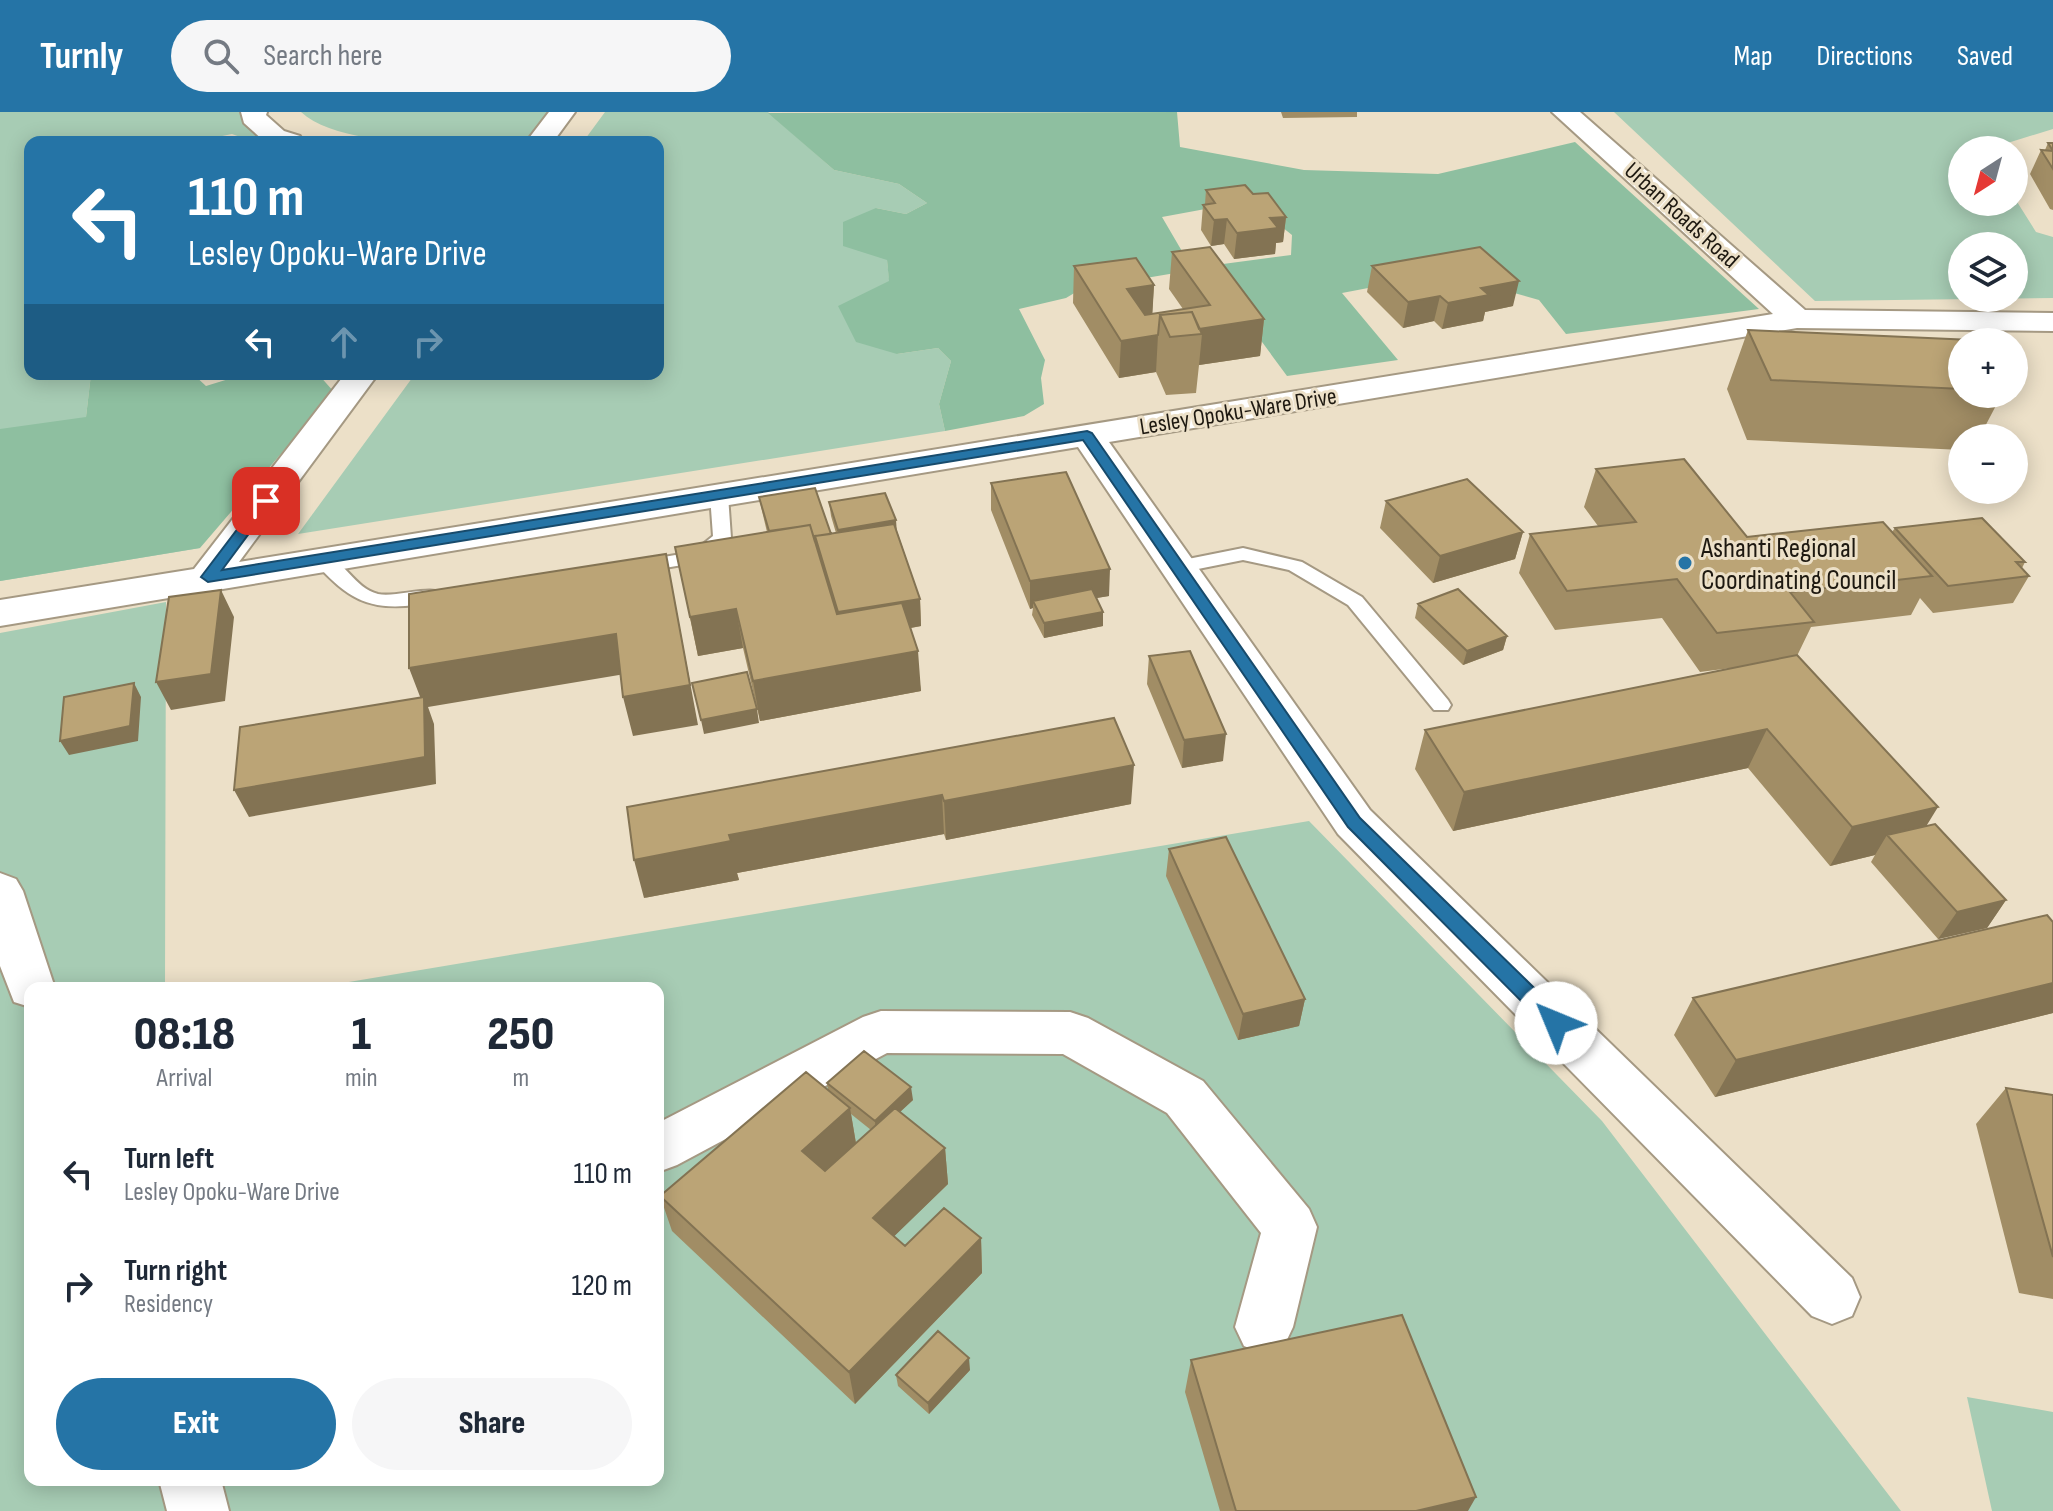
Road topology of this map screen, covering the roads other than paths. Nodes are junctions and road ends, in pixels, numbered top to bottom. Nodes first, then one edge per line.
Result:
1 (254, 112) edge
2 (562, 112) edge
3 (1565, 112) edge
4 (274, 136) edge
5 (544, 136) edge
6 (1797, 319) junction
7 (2053, 322) edge
8 (357, 380) edge
9 (1087, 436) junction
10 (719, 495) junction
11 (322, 559) junction
12 (1178, 567) junction
13 (621, 569) edge
14 (208, 577) junction
15 (449, 594) edge
16 (0, 613) edge
17 (1441, 705) dead end
18 (0, 891) edge
19 (29, 982) edge
20 (664, 1146) edge
21 (1832, 1297) dead end
22 (1264, 1327) dead end
23 (192, 1486) edge
24 (198, 1511) edge

1 - 4 street
2 - 5 street
3 - 6 street, Urban Roads Road
6 - 7 street, Lesley Opoku-Ware Drive
6 - 9 street, Lesley Opoku-Ware Drive
8 - 14 street
9 - 10 street, Lesley Opoku-Ware Drive
9 - 12 street
10 - 11 street, Lesley Opoku-Ware Drive
10 - 13 lane
11 - 14 street, Lesley Opoku-Ware Drive
11 - 15 lane
12 - 17 lane
12 - 21 street
14 - 16 street, Lesley Opoku-Ware Drive
18 - 19 street
20 - 22 street
23 - 24 street

